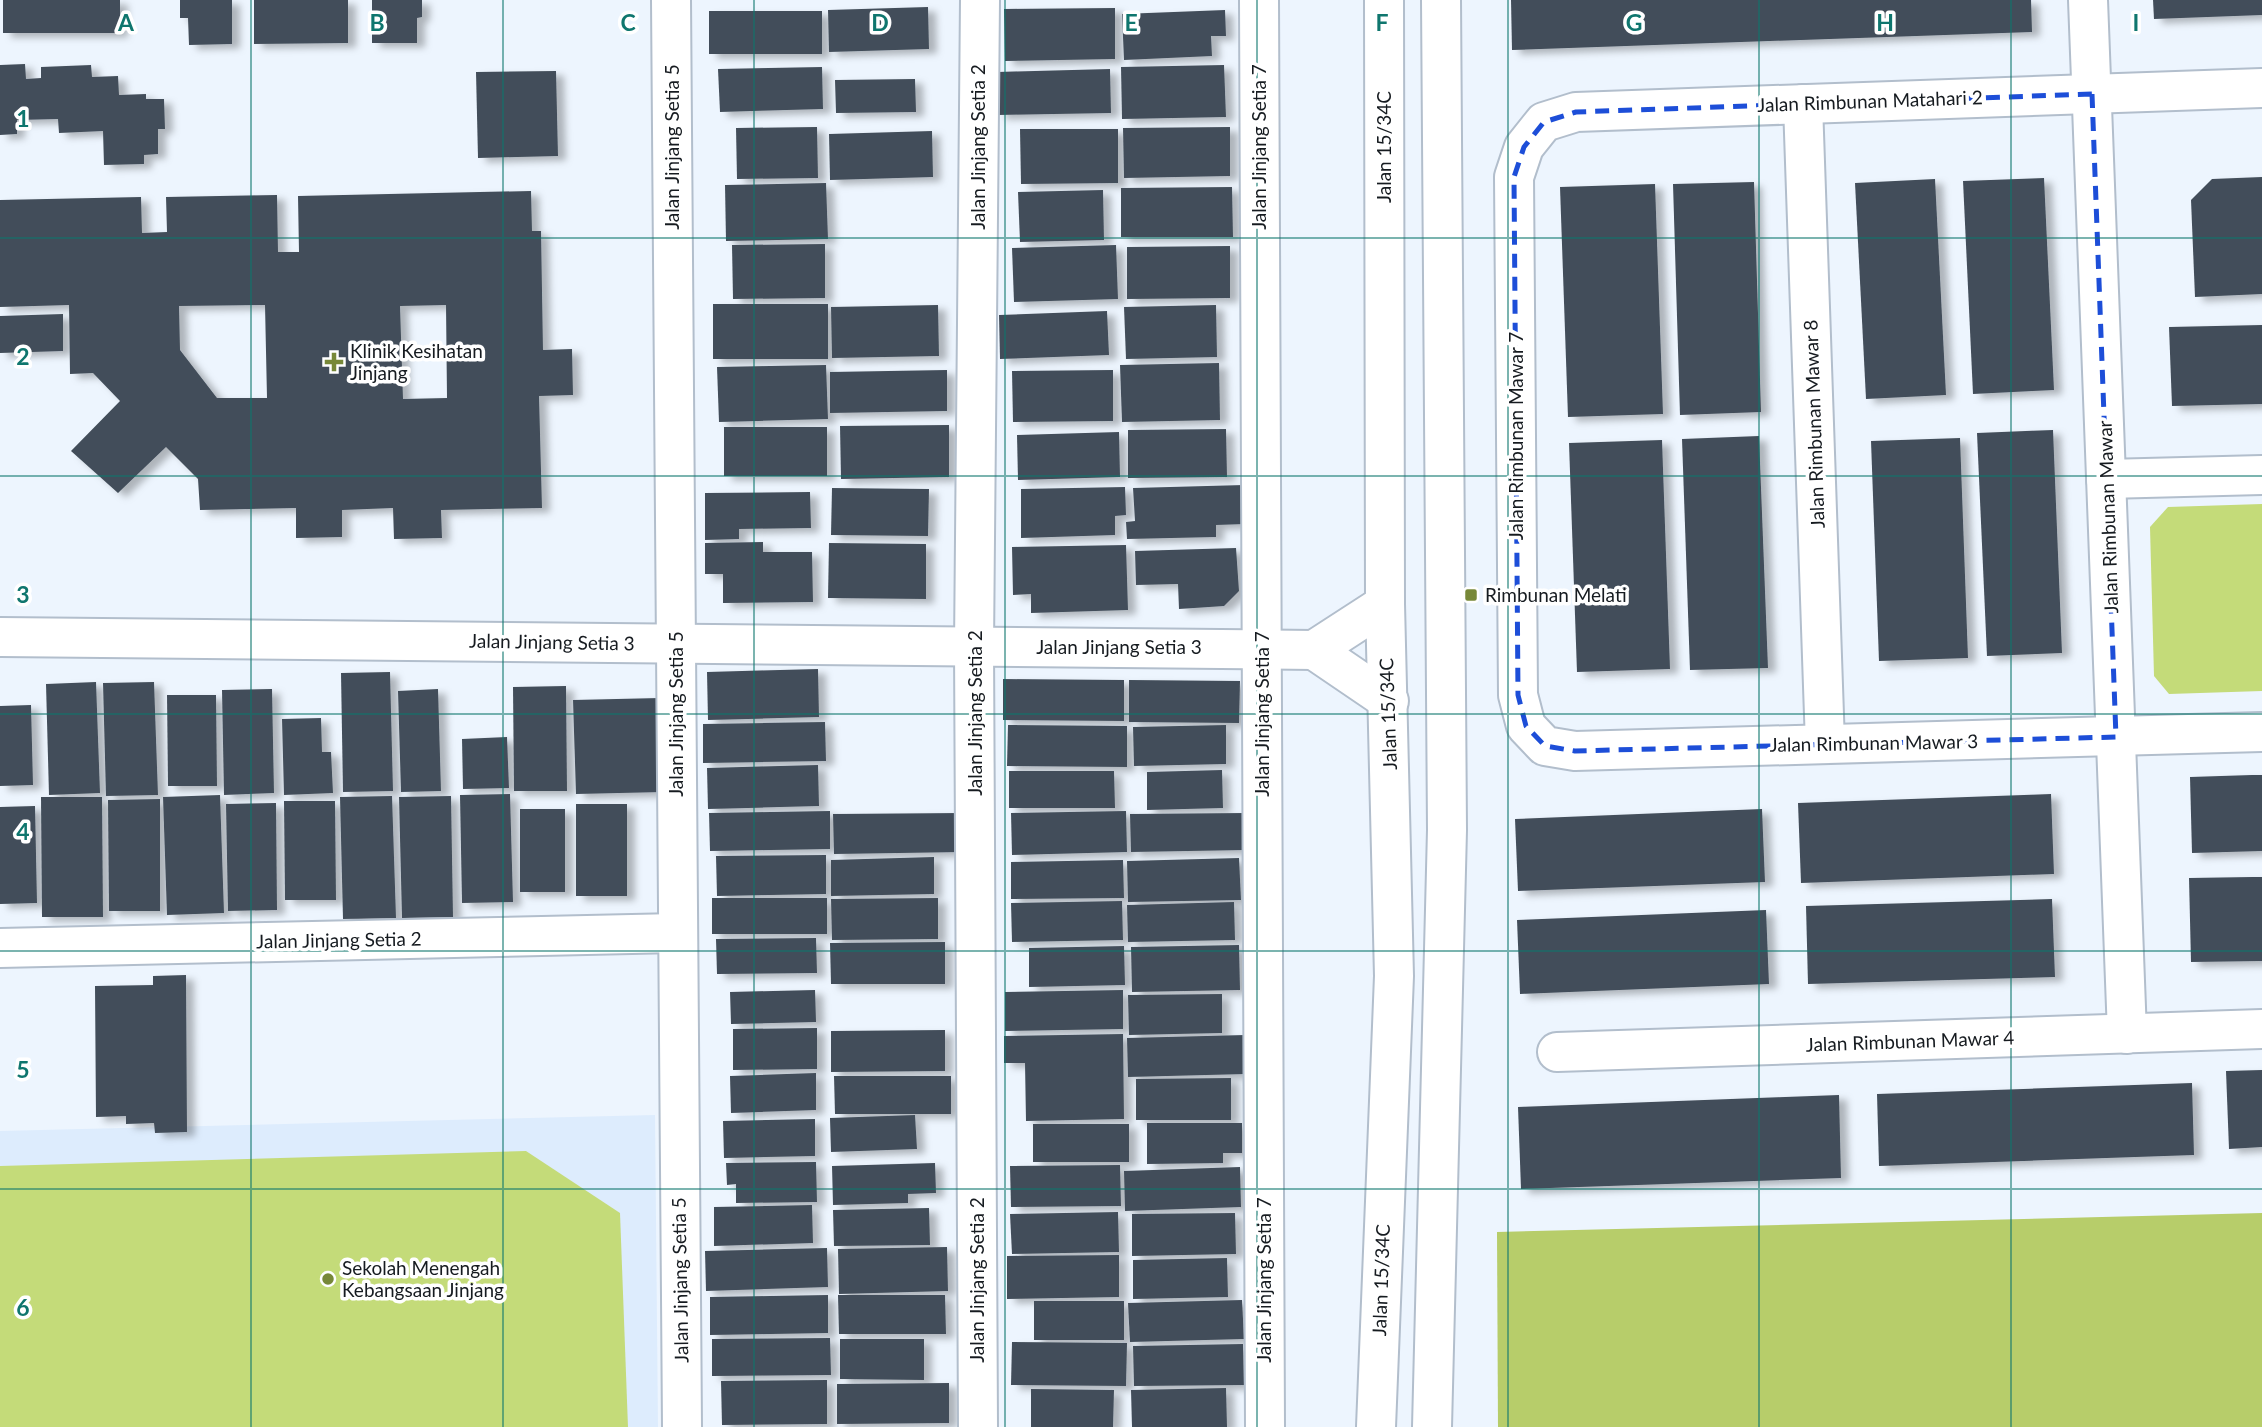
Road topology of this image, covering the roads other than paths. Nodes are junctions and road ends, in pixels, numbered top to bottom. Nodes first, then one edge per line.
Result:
1 (671, 0) edge
2 (980, 0) edge
3 (1259, 0) edge
4 (1384, 0) edge
5 (1441, 0) edge
6 (2088, 0) edge
7 (2262, 89) edge
8 (2092, 93) junction
9 (1803, 104) junction
10 (1514, 177) joint
11 (2262, 475) edge
12 (2106, 480) junction
13 (1385, 604) junction
14 (0, 637) edge
15 (675, 643) junction
16 (974, 646) junction
17 (1261, 648) junction
18 (1314, 650) junction
19 (1518, 695) joint
20 (1389, 701) junction
21 (2262, 732) edge
22 (2116, 737) junction
23 (1825, 744) junction
24 (677, 933) junction
25 (0, 948) edge
26 (2262, 1029) edge
27 (2127, 1034) junction
28 (1557, 1052) dead end
29 (682, 1427) edge
30 (978, 1427) edge
31 (1265, 1427) edge
32 (1376, 1427) edge
33 (1432, 1427) edge

1 - 15 street, Jalan Jinjang Setia 5
2 - 16 street, Jalan Jinjang Setia 2
3 - 17 street, Jalan Jinjang Setia 7
4 - 13 street, Jalan 15/34C
5 - 33 street
6 - 8 street, Jalan Rimbunan Mawar
7 - 8 street, Jalan Rimbunan Matahari 2
8 - 9 street, Jalan Rimbunan Matahari 2
8 - 12 street, Jalan Rimbunan Mawar
9 - 10 street, Jalan Rimbunan Matahari 2
9 - 23 street, Jalan Rimbunan Mawar 8
10 - 19 street, Jalan Rimbunan Mawar 7
11 - 12 street
12 - 22 street, Jalan Rimbunan Mawar
13 - 18 street
13 - 20 street, Jalan 15/34C
14 - 15 street, Jalan Jinjang Setia 3
15 - 16 street, Jalan Jinjang Setia 3
15 - 24 street, Jalan Jinjang Setia 5
16 - 17 street, Jalan Jinjang Setia 3
16 - 30 street, Jalan Jinjang Setia 2
17 - 18 street, Jalan Jinjang Setia 3
17 - 31 street, Jalan Jinjang Setia 7
18 - 20 street
19 - 23 street, Jalan Rimbunan Mawar 3
20 - 32 street, Jalan 15/34C
21 - 22 street, Jalan Rimbunan Mawar 3
22 - 23 street, Jalan Rimbunan Mawar 3
22 - 27 street, Jalan Rimbunan Mawar
24 - 25 street, Jalan Jinjang Setia 2
24 - 29 street, Jalan Jinjang Setia 5
26 - 27 street, Jalan Rimbunan Mawar 4
27 - 28 street, Jalan Rimbunan Mawar 4

